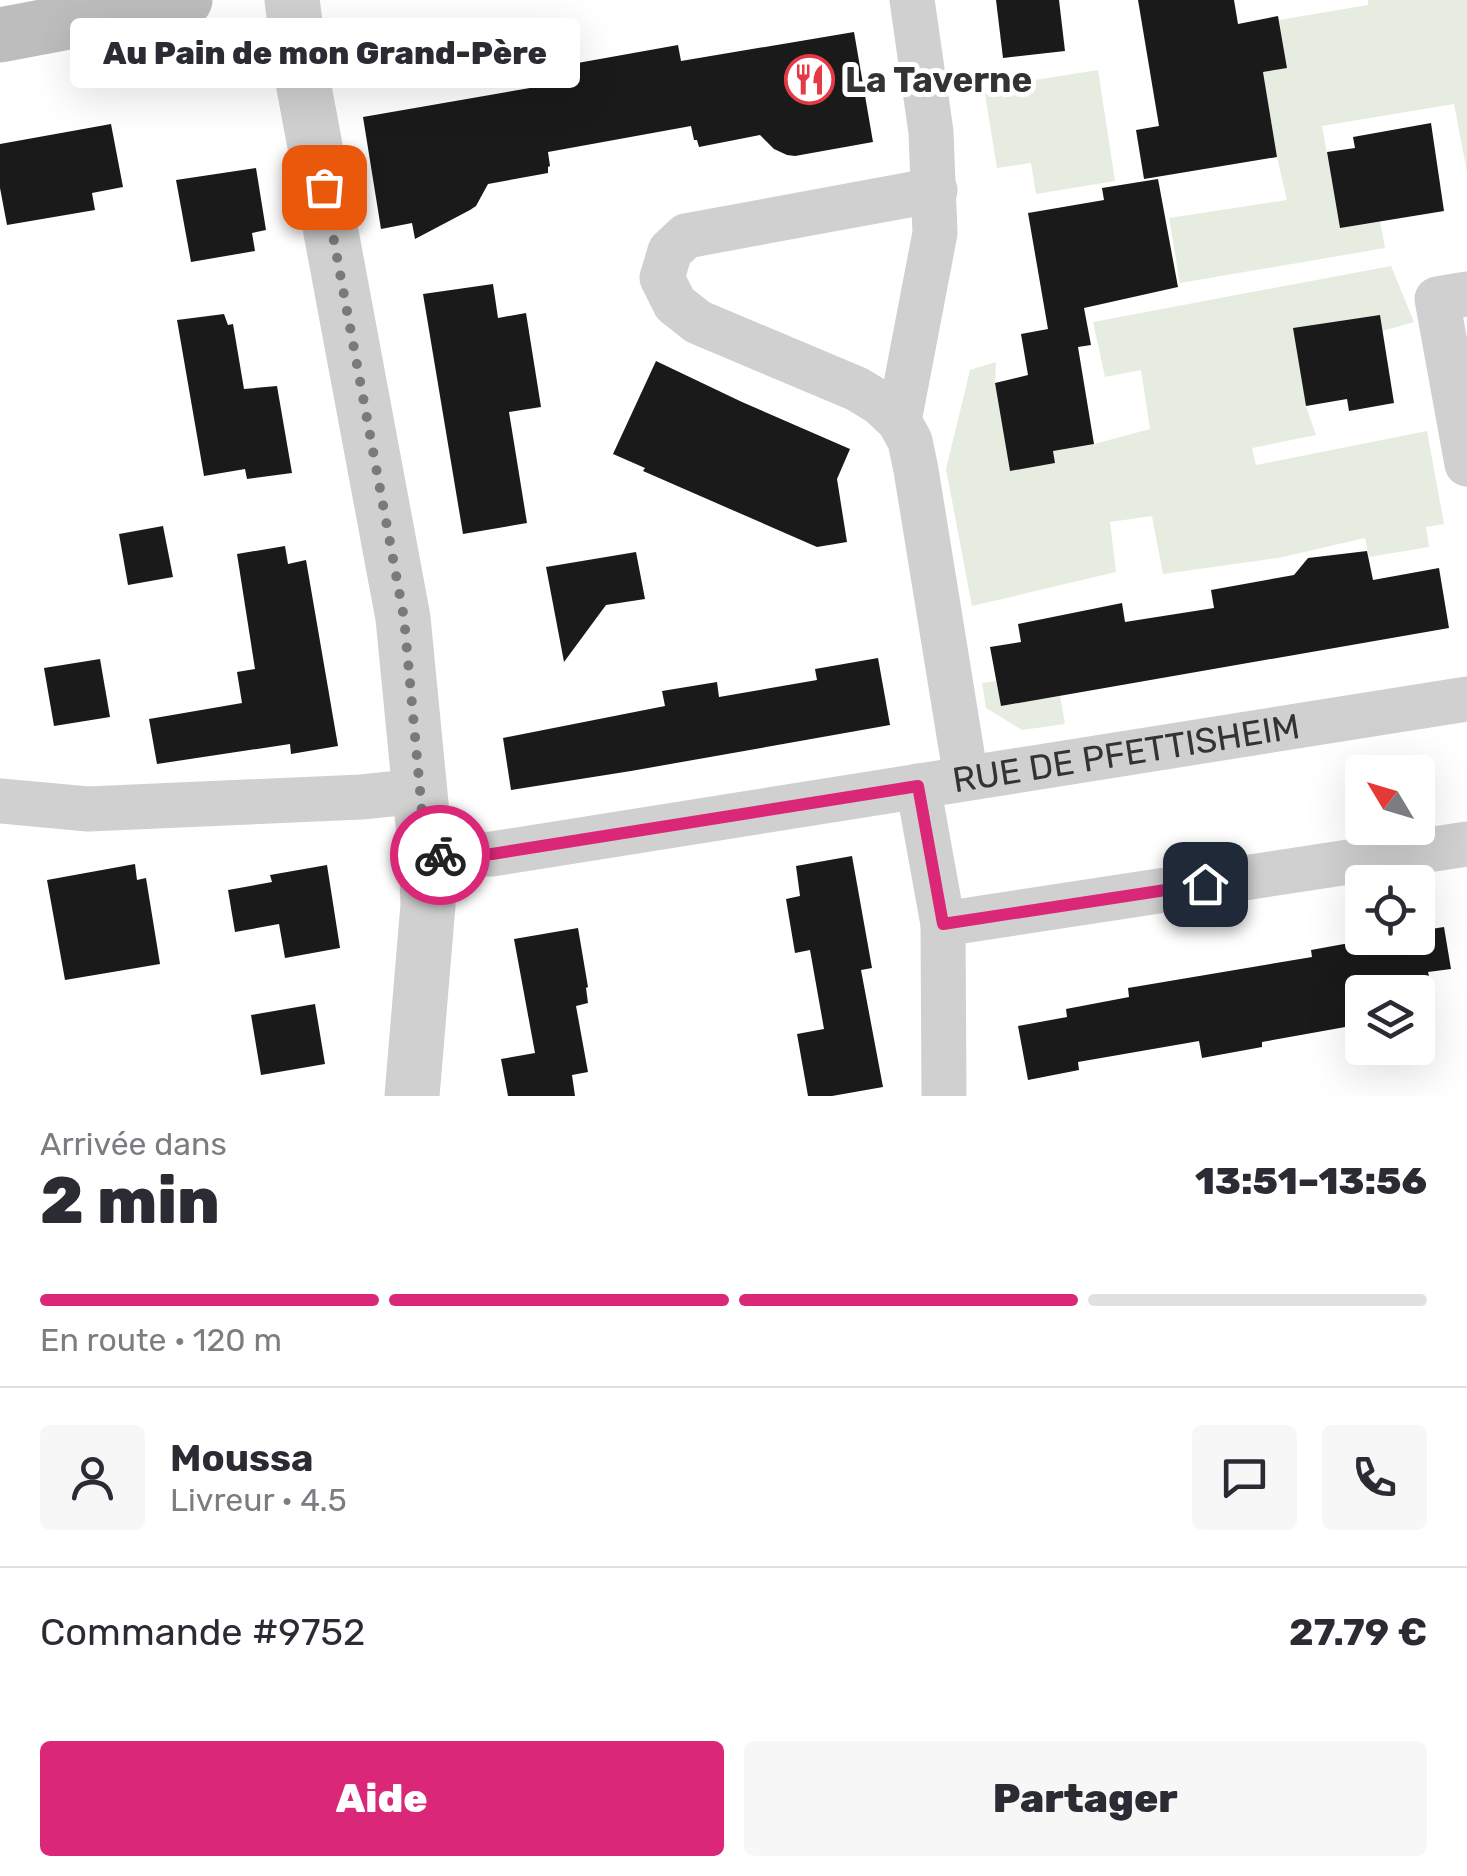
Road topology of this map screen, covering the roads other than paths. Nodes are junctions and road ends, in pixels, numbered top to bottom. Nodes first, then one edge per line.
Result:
1 (185, 0) edge
2 (292, 0) edge
3 (912, 0) edge
4 (0, 36) edge
5 (935, 190) junction
6 (1467, 294) edge
7 (899, 421) junction
8 (1467, 464) edge
9 (1467, 699) edge
10 (966, 778) junction
11 (918, 786) junction
12 (420, 791) junction
13 (0, 801) edge
14 (1467, 844) edge
15 (426, 855) junction
16 (943, 924) junction
17 (412, 1096) edge
18 (944, 1096) edge

1 - 4 main road
2 - 12 street
3 - 5 street
5 - 7 street
5 - 7 street
6 - 8 street
7 - 10 street
9 - 10 street, RUE DE PFETTISHEIM
10 - 11 street, RUE DE PFETTISHEIM
11 - 15 street, RUE DE PFETTISHEIM
11 - 16 street
12 - 13 street
12 - 15 street
14 - 16 street
15 - 17 street
16 - 18 street

